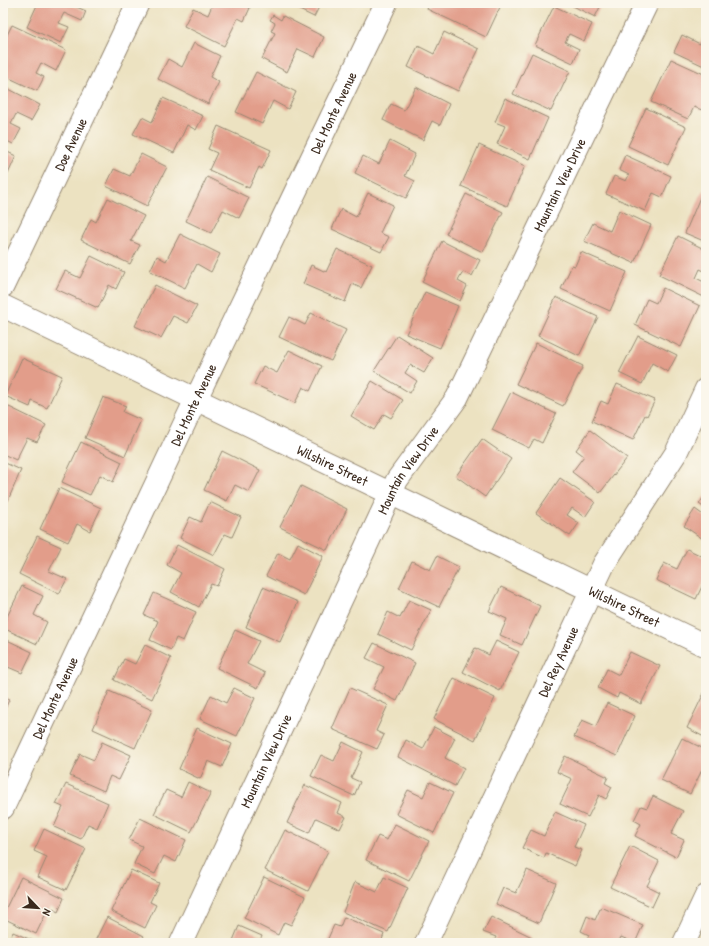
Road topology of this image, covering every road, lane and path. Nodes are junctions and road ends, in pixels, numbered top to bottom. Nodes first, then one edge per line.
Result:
1 (138, 3) edge
2 (386, 3) edge
3 (647, 3) edge
4 (3, 286) edge
5 (3, 306) edge
6 (706, 389) edge
7 (196, 399) junction
8 (391, 494) junction
9 (591, 590) junction
10 (706, 646) edge
11 (3, 808) edge
12 (706, 896) edge
13 (181, 943) edge
14 (426, 943) edge
15 (684, 943) edge

1 - 4 street, Doe Avenue
2 - 7 street, Del Monte Avenue
3 - 8 street, Mountain View Drive
5 - 7 street, Wilshire Street
6 - 9 street, Del Rey Avenue
7 - 8 street, Wilshire Street
7 - 11 street, Del Monte Avenue
8 - 9 street, Wilshire Street
8 - 13 street, Mountain View Drive
9 - 10 street, Wilshire Street
9 - 14 street, Del Rey Avenue
12 - 15 street

